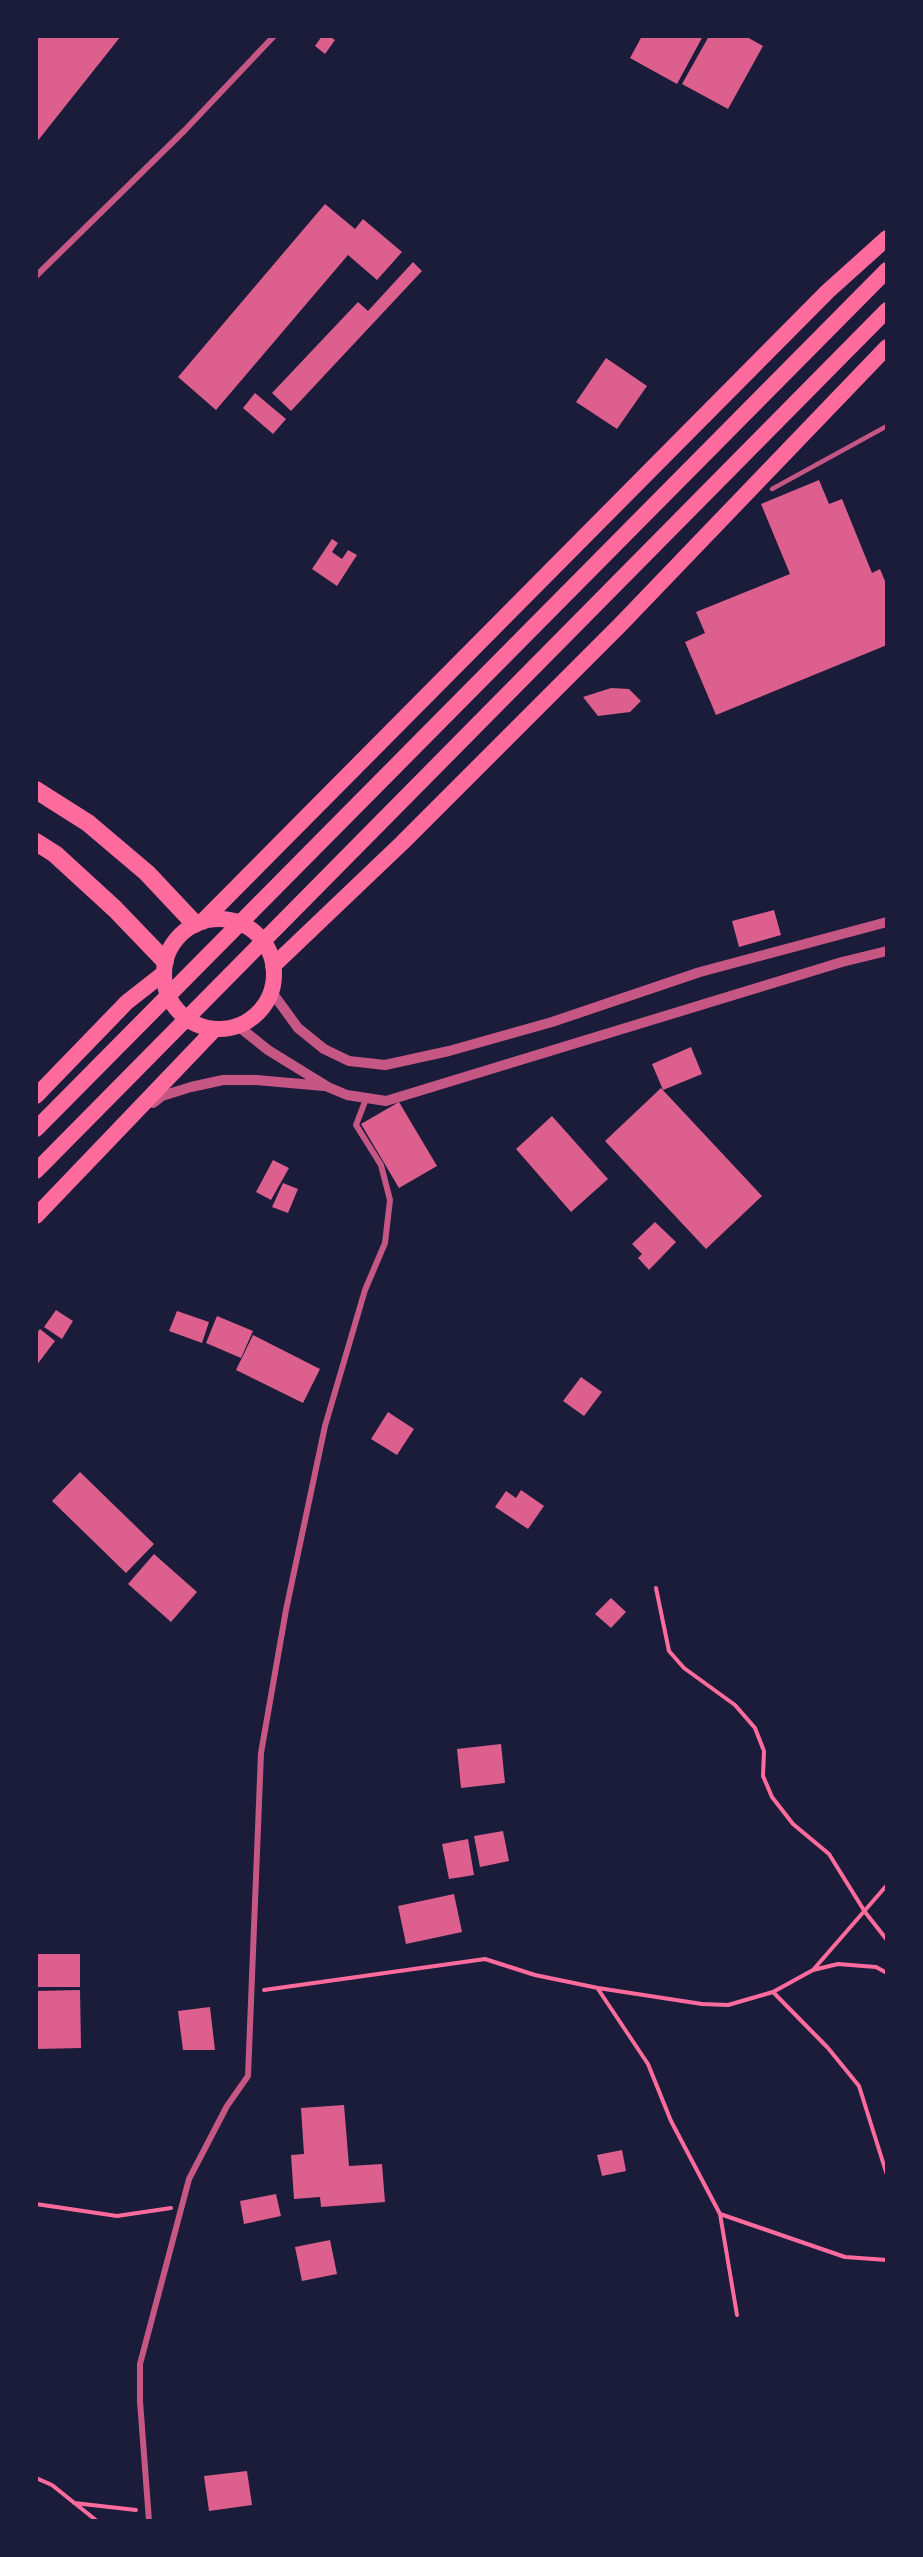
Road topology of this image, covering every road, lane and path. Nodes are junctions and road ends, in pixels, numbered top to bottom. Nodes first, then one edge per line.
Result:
1 (274, 36) edge
2 (887, 238) edge
3 (887, 270) edge
4 (36, 276) edge
5 (887, 310) edge
6 (887, 347) edge
7 (887, 426) edge
8 (772, 489) dead end
9 (36, 790) edge
10 (36, 842) edge
11 (887, 921) edge
12 (199, 923) junction
13 (887, 951) edge
14 (273, 966) junction
15 (164, 967) junction
16 (271, 991) junction
17 (238, 1026) junction
18 (215, 1029) junction
19 (328, 1087) junction
20 (36, 1096) edge
21 (366, 1099) junction
22 (133, 1117) junction
23 (36, 1129) edge
24 (36, 1171) edge
25 (36, 1216) edge
26 (656, 1588) dead end
27 (887, 1885) edge
28 (865, 1912) junction
29 (887, 1940) edge
30 (813, 1970) junction
31 (887, 1973) edge
32 (598, 1988) junction
33 (251, 1992) junction
34 (772, 1992) junction
35 (887, 2175) edge
36 (36, 2204) edge
37 (181, 2206) junction
38 (720, 2214) junction
39 (887, 2260) edge
40 (737, 2315) dead end
41 (36, 2478) edge
42 (74, 2503) junction
43 (148, 2512) junction
44 (97, 2521) edge
45 (149, 2521) edge

1 - 4 street
2 - 12 highway
3 - 23 highway
5 - 24 highway
6 - 14 highway
7 - 8 lane
9 - 12 highway
10 - 15 highway
11 - 16 street
12 - 14 highway
12 - 15 highway
13 - 21 street
14 - 16 highway
15 - 18 highway
15 - 20 highway
16 - 17 highway
17 - 18 highway
17 - 19 street
18 - 22 highway
19 - 21 street
19 - 22 street
21 - 33 street
22 - 25 highway
26 - 28 path
27 - 28 path
28 - 29 path
28 - 30 path
30 - 31 path
30 - 34 path
32 - 33 path
32 - 34 path
32 - 38 path
33 - 37 street
34 - 35 path
36 - 37 path
37 - 43 street
38 - 39 path
38 - 40 path
41 - 42 path
42 - 43 path
42 - 44 path
43 - 45 street

